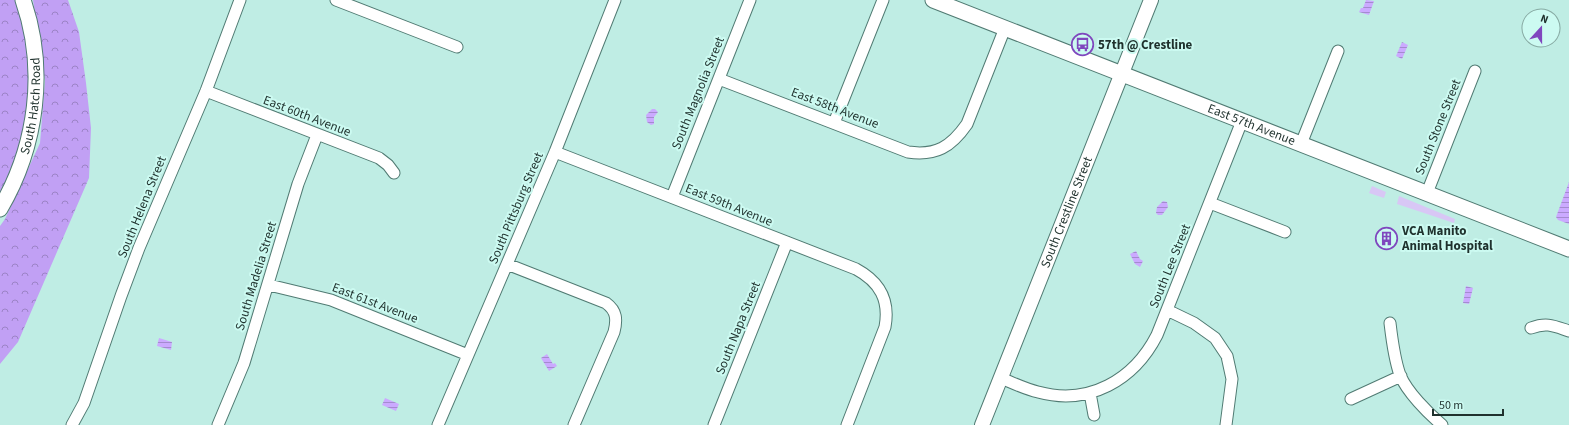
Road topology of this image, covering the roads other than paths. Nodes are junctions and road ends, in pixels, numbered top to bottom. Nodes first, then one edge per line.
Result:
1 (23, 0) edge
2 (240, 0) edge
3 (336, 0) edge
4 (615, 0) edge
5 (750, 0) edge
6 (883, 0) edge
7 (933, 0) edge
8 (1151, 0) edge
9 (1005, 28) junction
10 (457, 47) dead end
11 (1338, 51) dead end
12 (1475, 71) dead end
13 (1122, 74) junction
14 (719, 79) junction
15 (206, 91) junction
16 (1242, 121) junction
17 (834, 123) junction
18 (317, 135) junction
19 (1301, 144) junction
20 (555, 152) junction
21 (394, 173) dead end
22 (1427, 193) junction
23 (672, 197) junction
24 (1210, 203) junction
25 (0, 209) edge
26 (1285, 232) dead end
27 (787, 242) junction
28 (1569, 249) edge
29 (507, 264) junction
30 (269, 285) junction
31 (1167, 310) junction
32 (1390, 323) dead end
33 (1531, 328) dead end
34 (1569, 331) edge
35 (468, 355) junction
36 (1401, 376) junction
37 (1001, 378) junction
38 (1090, 394) junction
39 (1351, 399) dead end
40 (1094, 415) dead end
41 (72, 425) edge
42 (218, 425) edge
43 (438, 425) edge
44 (574, 425) edge
45 (714, 425) edge
46 (847, 425) edge
47 (982, 425) edge
48 (1226, 425) edge
49 (1442, 425) edge

1 - 25 main road, South Hatch Road
2 - 15 street, South Helena Street
3 - 10 street
4 - 20 street, South Pittsburg Street
5 - 14 street, South Magnolia Street
6 - 17 street
7 - 9 main road, East 57th Avenue
8 - 13 street, South Crestline Street
9 - 13 main road, East 57th Avenue
9 - 17 street, East 58th Avenue
11 - 19 street
12 - 22 street, South Stone Street
13 - 16 main road, East 57th Avenue
13 - 37 street, South Crestline Street
14 - 17 street, East 58th Avenue
14 - 23 street, South Magnolia Street
15 - 18 street, East 60th Avenue
15 - 41 street, South Helena Street
16 - 19 main road, East 57th Avenue
16 - 24 street, South Lee Street
18 - 21 street, East 60th Avenue
18 - 30 street, South Madelia Street
19 - 22 main road, East 57th Avenue
20 - 23 street, East 59th Avenue
20 - 29 street, South Pittsburg Street
22 - 28 main road, East 57th Avenue
23 - 27 street, East 59th Avenue
24 - 26 street
24 - 31 street, South Lee Street
27 - 45 street, South Napa Street
27 - 46 street, East 59th Avenue
29 - 35 street, South Pittsburg Street
29 - 44 street
30 - 35 street, East 61st Avenue
30 - 42 street, South Madelia Street
31 - 38 street, South Lee Street
31 - 48 street
32 - 36 street
33 - 34 street
35 - 43 street, South Pittsburg Street
36 - 39 street
36 - 49 street
37 - 38 street, South Lee Street
37 - 47 street, South Crestline Street
38 - 40 street

